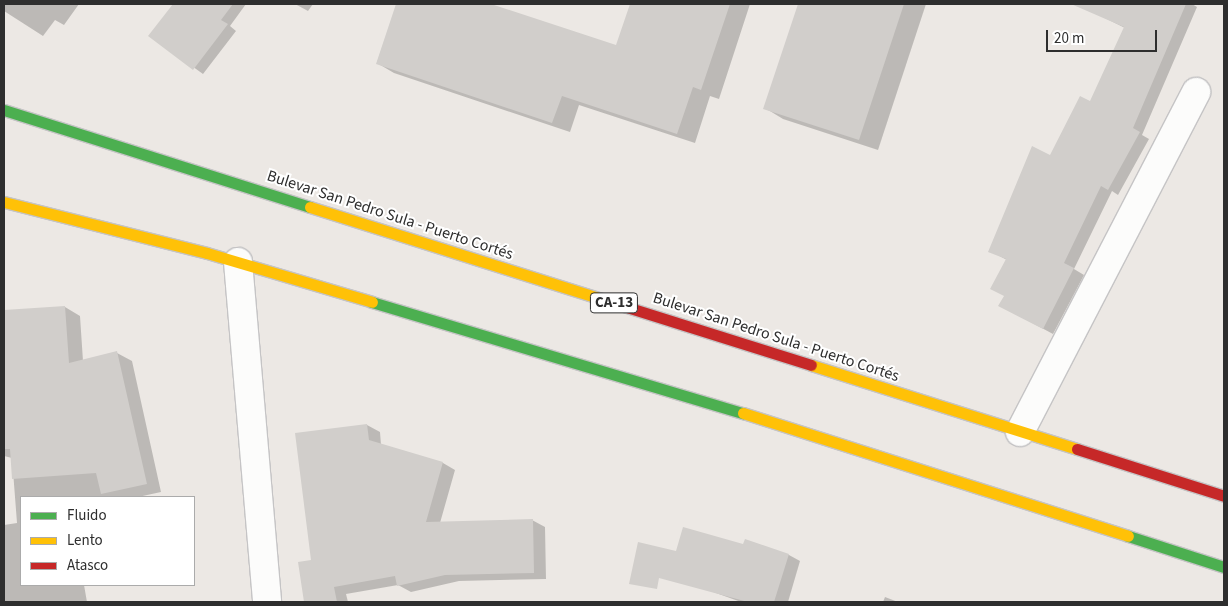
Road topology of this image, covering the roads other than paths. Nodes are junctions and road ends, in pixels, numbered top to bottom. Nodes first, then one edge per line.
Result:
1 (1196, 92) dead end
2 (4, 110) edge
3 (4, 202) edge
4 (238, 262) junction
5 (1020, 432) junction
6 (1224, 496) edge
7 (1224, 567) edge
8 (267, 602) edge

1 - 5 street
2 - 5 highway, Bulevar San Pedro Sula - Puerto Cortés / CA-13
3 - 4 highway
4 - 7 highway
4 - 8 street
5 - 6 highway, Bulevar San Pedro Sula - Puerto Cortés / CA-13

